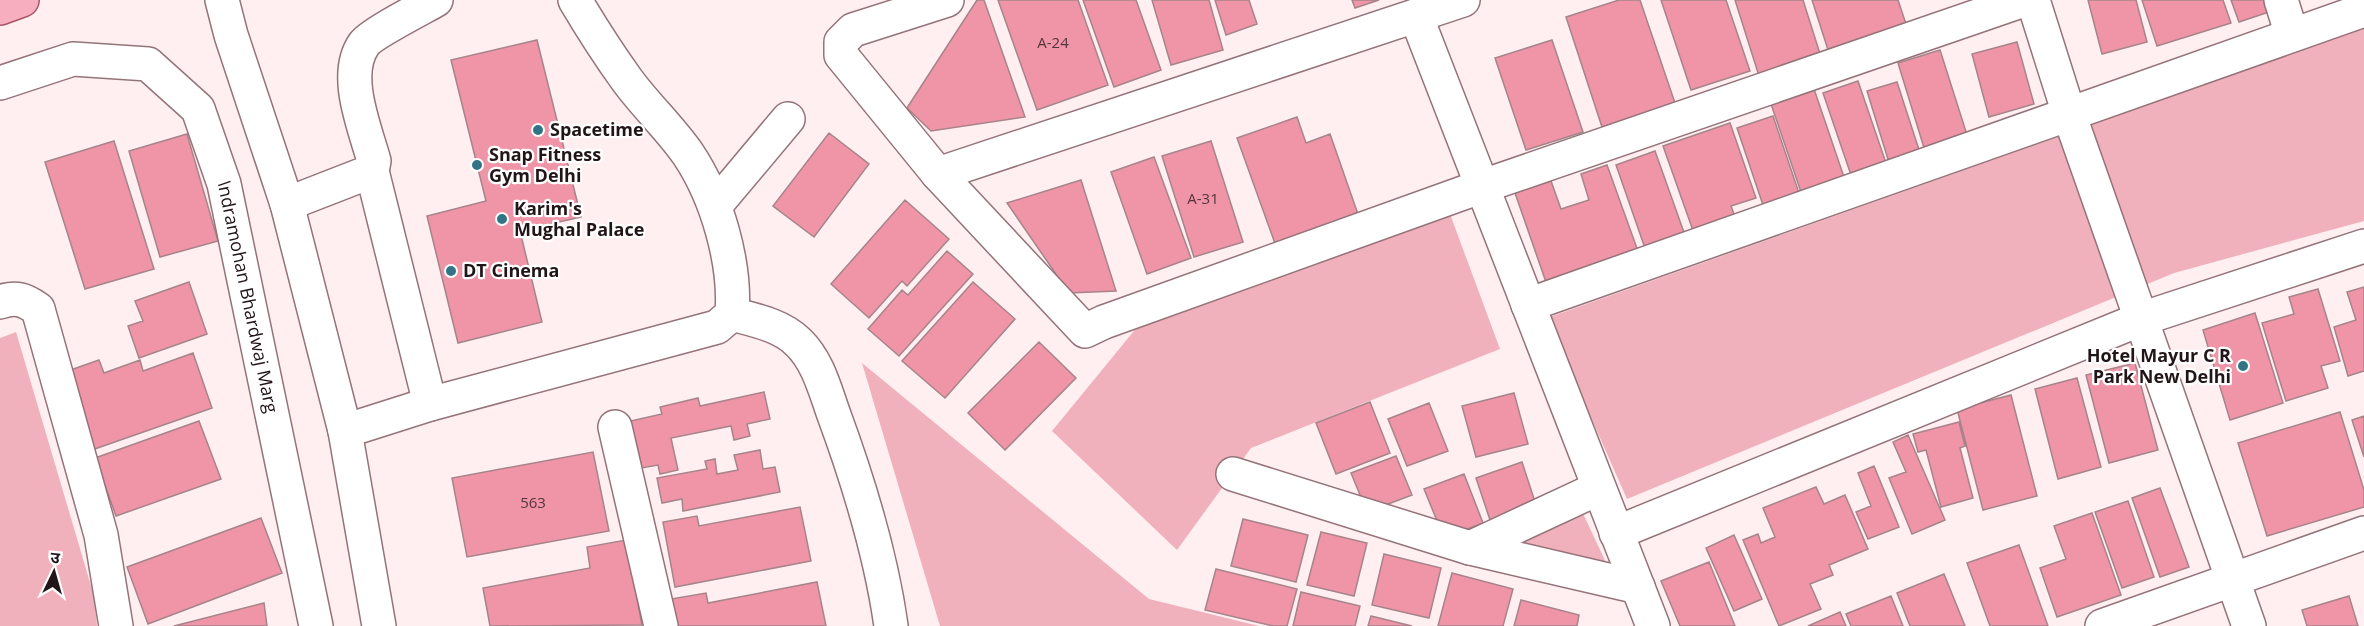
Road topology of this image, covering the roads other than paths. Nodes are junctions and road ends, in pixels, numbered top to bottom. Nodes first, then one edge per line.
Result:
1 (22, 0) edge
2 (222, 0) edge
3 (244, 0) edge
4 (436, 0) edge
5 (575, 0) edge
6 (947, 0) edge
7 (1463, 0) edge
8 (2024, 0) edge
9 (2033, 0) edge
10 (2281, 0) edge
11 (0, 8) edge
12 (2364, 10) edge
13 (1416, 16) junction
14 (231, 35) junction
15 (2292, 35) junction
16 (0, 83) edge
17 (2069, 114) junction
18 (788, 119) dead end
19 (372, 171) junction
20 (938, 174) junction
21 (1482, 186) junction
22 (287, 204) junction
23 (715, 206) junction
24 (2364, 246) edge
25 (0, 302) edge
26 (1528, 304) junction
27 (732, 314) junction
28 (2141, 319) junction
29 (430, 404) junction
30 (615, 427) dead end
31 (345, 431) junction
32 (1233, 474) dead end
33 (1599, 488) junction
34 (1617, 533) junction
35 (2364, 533) edge
36 (1470, 548) junction
37 (2232, 579) junction
38 (1638, 587) junction
39 (116, 626) edge
40 (316, 626) edge
41 (379, 626) edge
42 (661, 626) edge
43 (891, 626) edge
44 (1653, 626) edge
45 (2102, 626) edge
46 (2248, 626) edge

1 - 11 main road
2 - 14 street
3 - 14 street
4 - 19 street
5 - 23 street
6 - 20 street
7 - 13 street
8 - 21 street
9 - 17 street
10 - 15 street
12 - 15 street
13 - 20 street
13 - 21 street
14 - 22 street
15 - 17 street
16 - 40 street, Indramohan Bhardwaj Marg
17 - 26 street
17 - 28 street
18 - 23 street
19 - 22 street
19 - 29 street
20 - 21 street
21 - 26 street
22 - 31 street
23 - 27 street
24 - 28 street
25 - 39 street
26 - 33 street
27 - 29 street
27 - 43 street
28 - 34 street
28 - 37 street
29 - 31 street
30 - 42 street
31 - 41 street
32 - 36 street
33 - 34 street
33 - 36 street
34 - 38 street
35 - 37 street
36 - 38 street
37 - 45 street
37 - 46 street
38 - 44 street

